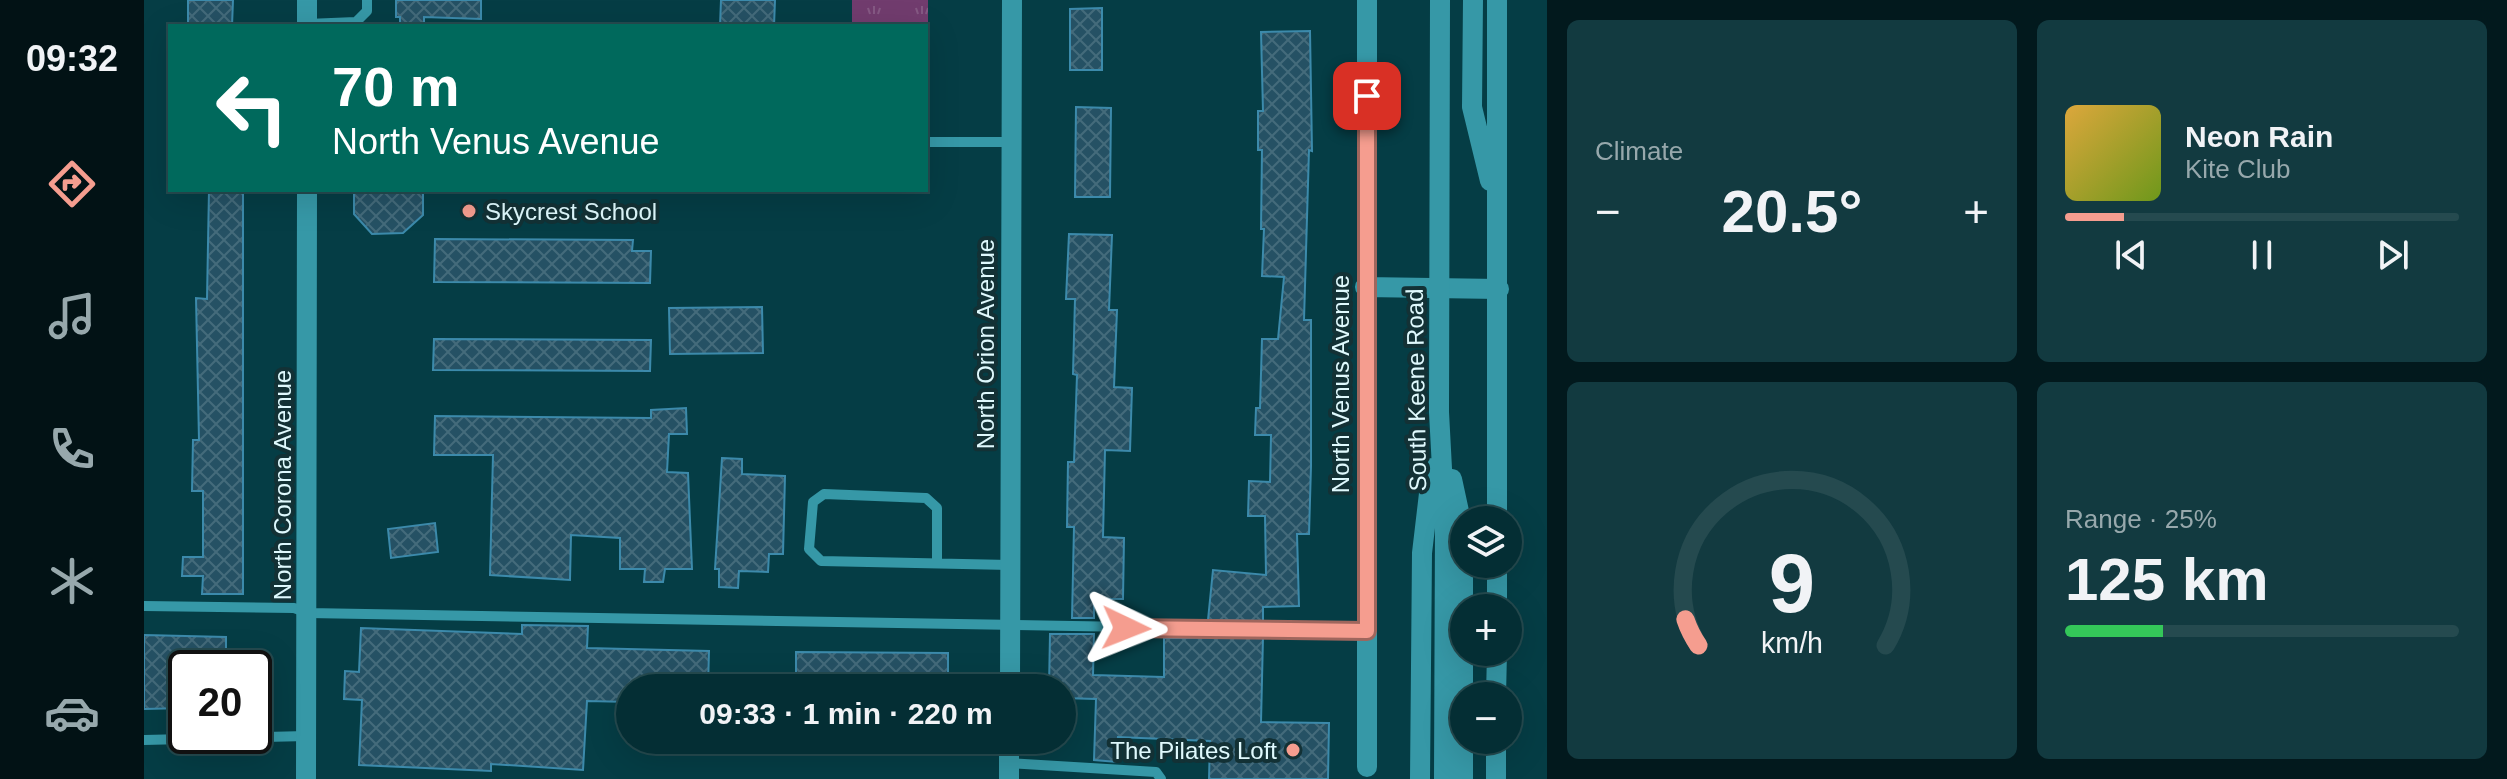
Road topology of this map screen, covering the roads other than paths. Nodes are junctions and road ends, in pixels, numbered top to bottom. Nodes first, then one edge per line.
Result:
1 (307, 0) edge
2 (367, 0) edge
3 (1012, 0) edge
4 (1367, 0) edge
5 (1440, 0) edge
6 (1473, 0) edge
7 (1497, 0) edge
8 (307, 24) edge
9 (323, 24) edge
10 (928, 142) edge
11 (1011, 142) junction
12 (307, 192) edge
13 (1498, 216) junction
14 (1365, 287) junction
15 (1440, 288) junction
16 (1499, 289) junction
17 (1439, 412) junction
18 (1497, 506) edge
19 (937, 563) junction
20 (1010, 565) junction
21 (144, 606) edge
22 (308, 613) junction
23 (1010, 624) junction
24 (1367, 631) junction
25 (1010, 674) edge
26 (307, 736) junction
27 (144, 740) edge
28 (1496, 754) edge
29 (1367, 767) dead end
30 (1009, 771) edge
31 (1080, 773) edge
32 (306, 779) edge
33 (1161, 779) edge
34 (1420, 779) edge
35 (1444, 779) edge
36 (1463, 779) edge
37 (1496, 779) edge

1 - 8 main road
2 - 9 lane
3 - 11 main road, North Orion Avenue
4 - 14 main road, North Venus Avenue
5 - 15 main road, South Keene Road
6 - 13 main road
7 - 13 main road
10 - 11 lane
11 - 20 main road, North Orion Avenue
12 - 22 main road, North Corona Avenue
13 - 16 main road
14 - 15 main road
14 - 24 main road, North Venus Avenue
15 - 16 main road
15 - 17 main road, South Keene Road
16 - 18 main road
17 - 34 main road
17 - 35 main road, South Keene Road
17 - 36 main road
19 - 19 lane
19 - 20 lane
20 - 23 main road, North Orion Avenue
21 - 22 lane
22 - 23 lane
22 - 26 main road, North Corona Avenue
23 - 24 lane
23 - 25 main road, North Orion Avenue
24 - 29 main road, North Venus Avenue
26 - 27 lane
26 - 32 main road, North Corona Avenue
28 - 37 main road
30 - 31 lane
31 - 33 lane

